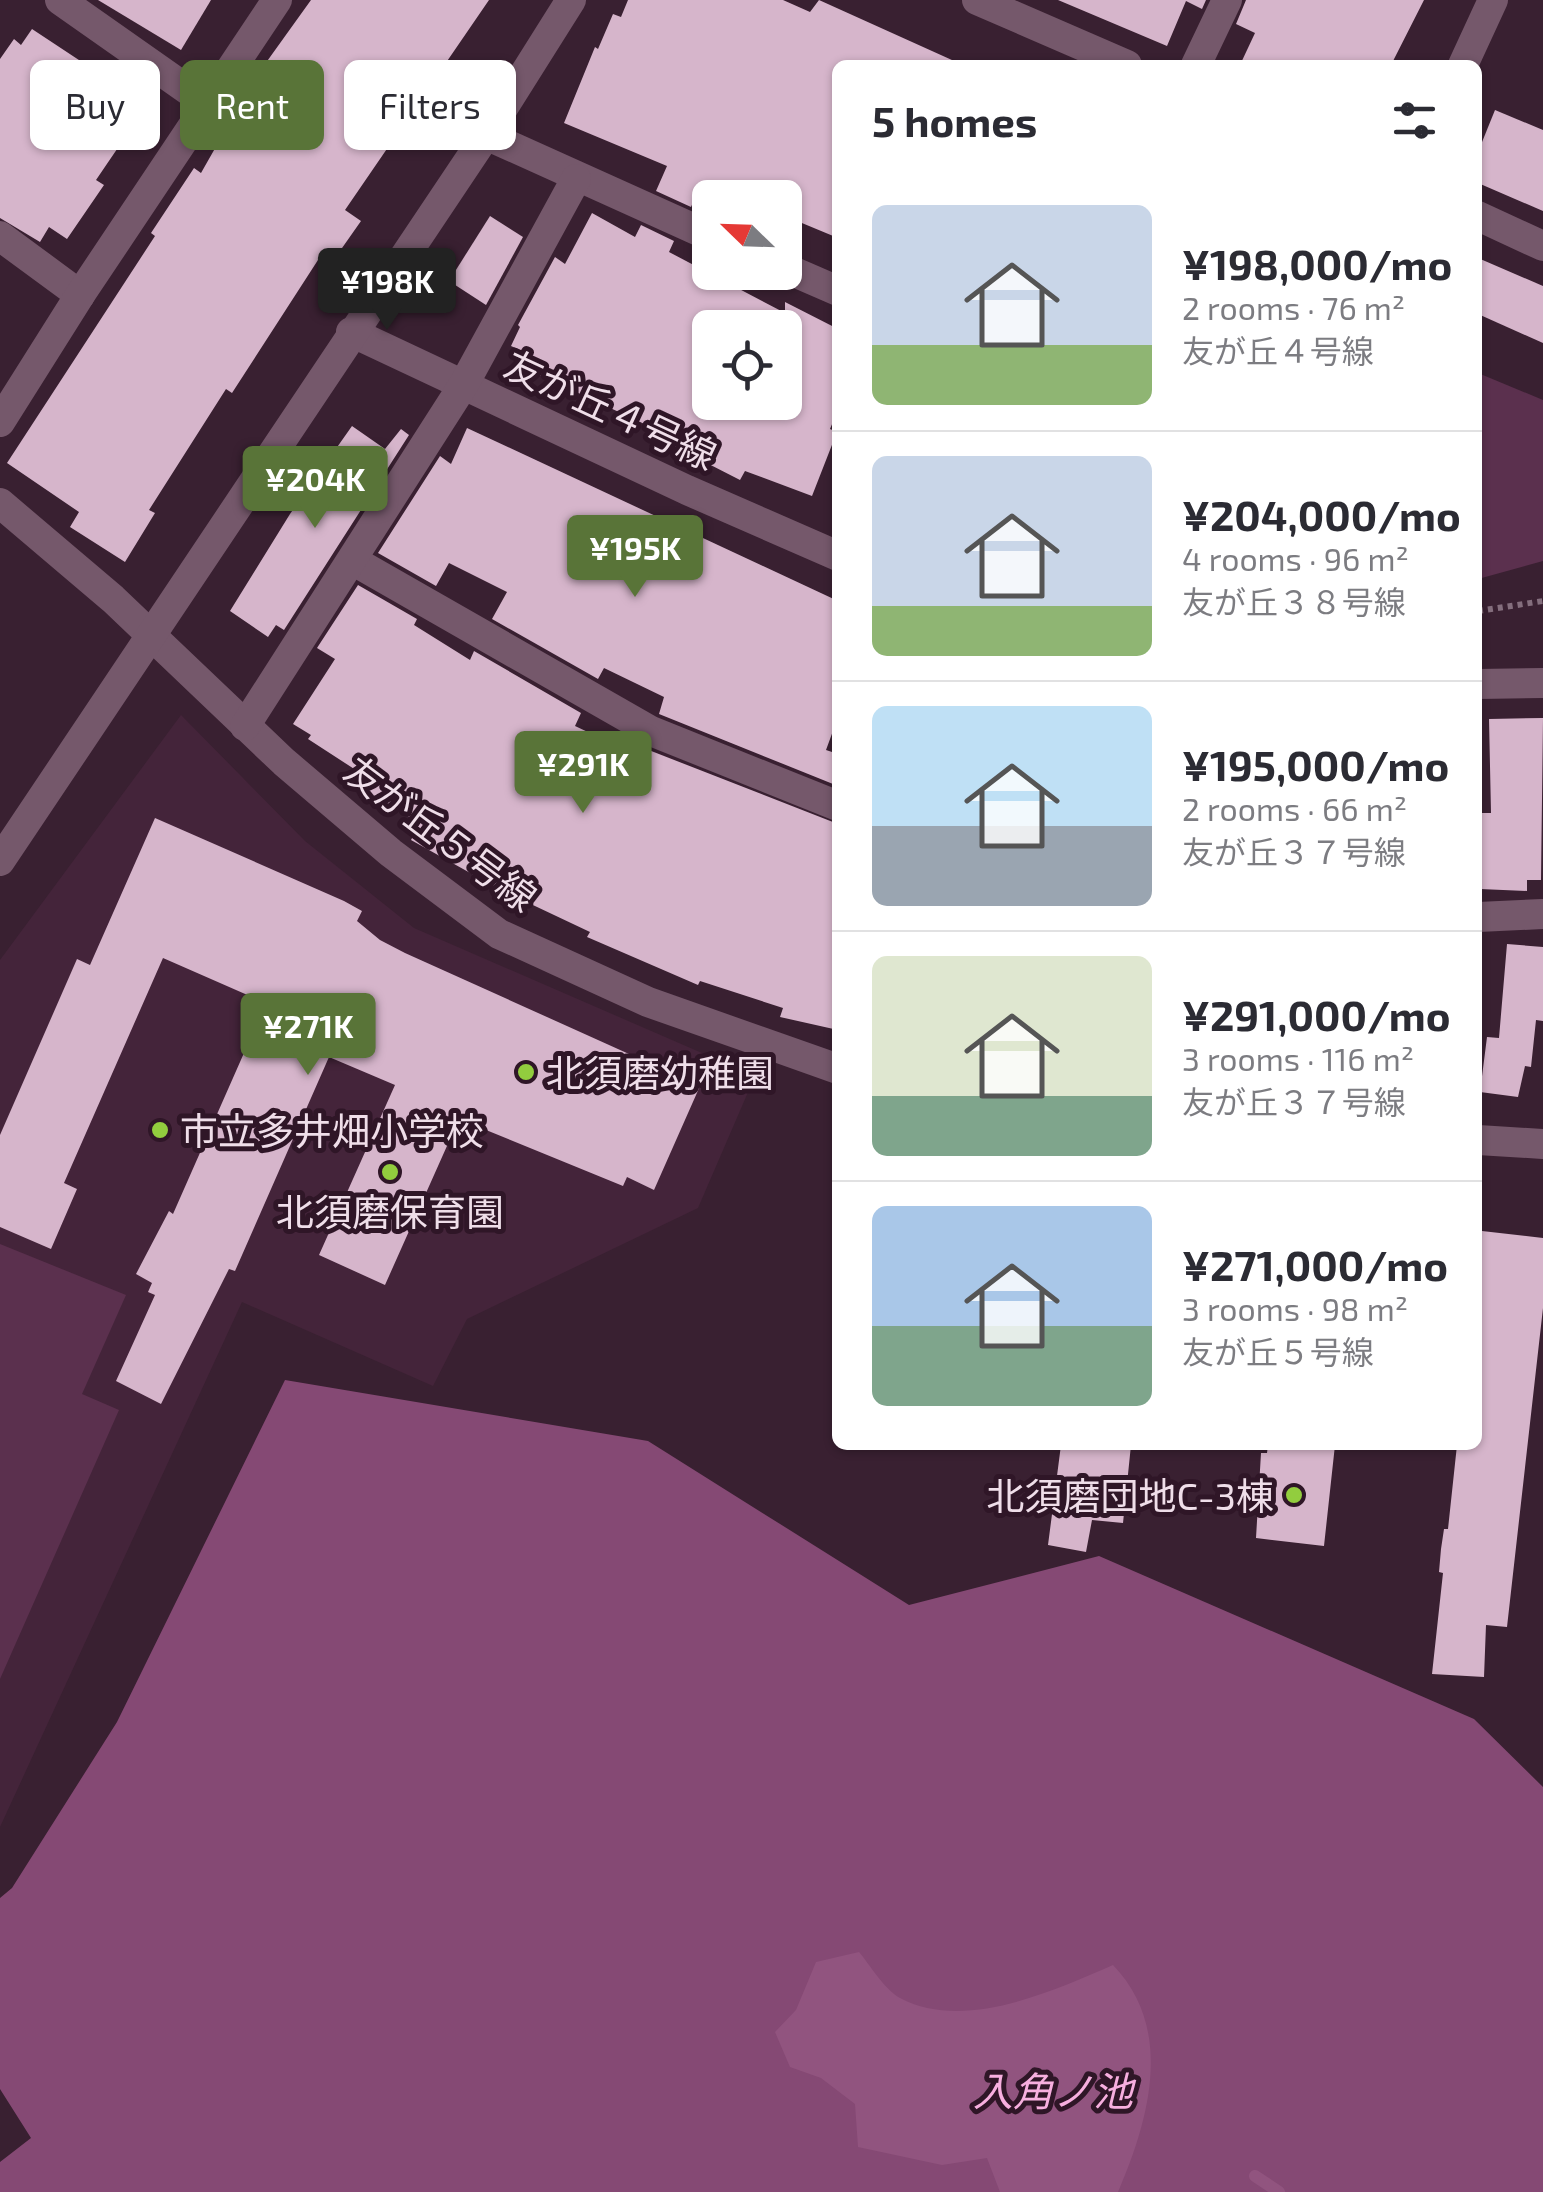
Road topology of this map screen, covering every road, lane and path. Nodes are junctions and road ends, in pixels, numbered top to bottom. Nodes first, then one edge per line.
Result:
1 (60, 0) edge
2 (278, 0) edge
3 (571, 0) edge
4 (1227, 0) edge
5 (1493, 0) edge
6 (983, 1) edge
7 (238, 60) edge
8 (1116, 60) edge
9 (1198, 60) edge
10 (1465, 60) edge
11 (180, 84) edge
12 (516, 87) edge
13 (180, 146) edge
14 (516, 149) edge
15 (475, 150) edge
16 (576, 179) junction
17 (1482, 218) edge
18 (692, 228) edge
19 (0, 236) edge
20 (1543, 246) edge
21 (802, 275) edge
22 (832, 288) edge
23 (80, 295) junction
24 (351, 332) junction
25 (464, 384) junction
26 (0, 422) edge
27 (0, 503) edge
28 (832, 553) edge
29 (352, 560) junction
30 (1543, 601) edge
31 (1482, 609) edge
32 (151, 637) junction
33 (1543, 682) edge
34 (1482, 684) edge
35 (245, 726) junction
36 (832, 804) edge
37 (0, 861) edge
38 (1543, 914) edge
39 (1482, 917) edge
40 (832, 1067) edge
41 (1482, 1140) edge
42 (1543, 1144) edge

1 - 11 street
2 - 7 street
3 - 12 street
4 - 9 street
5 - 10 street
6 - 8 street
13 - 23 street
14 - 16 street
15 - 24 street
16 - 18 street
16 - 25 street
17 - 20 street
19 - 23 street
21 - 22 street
23 - 26 street
24 - 25 street, 友が丘４号線
24 - 32 street
25 - 28 street, 友が丘４号線
25 - 29 street
27 - 32 street, 友が丘５号線
29 - 35 street
29 - 36 street
30 - 31 path
32 - 35 street, 友が丘５号線
32 - 37 street
33 - 34 street
35 - 40 street, 友が丘５号線
38 - 39 street
41 - 42 street

